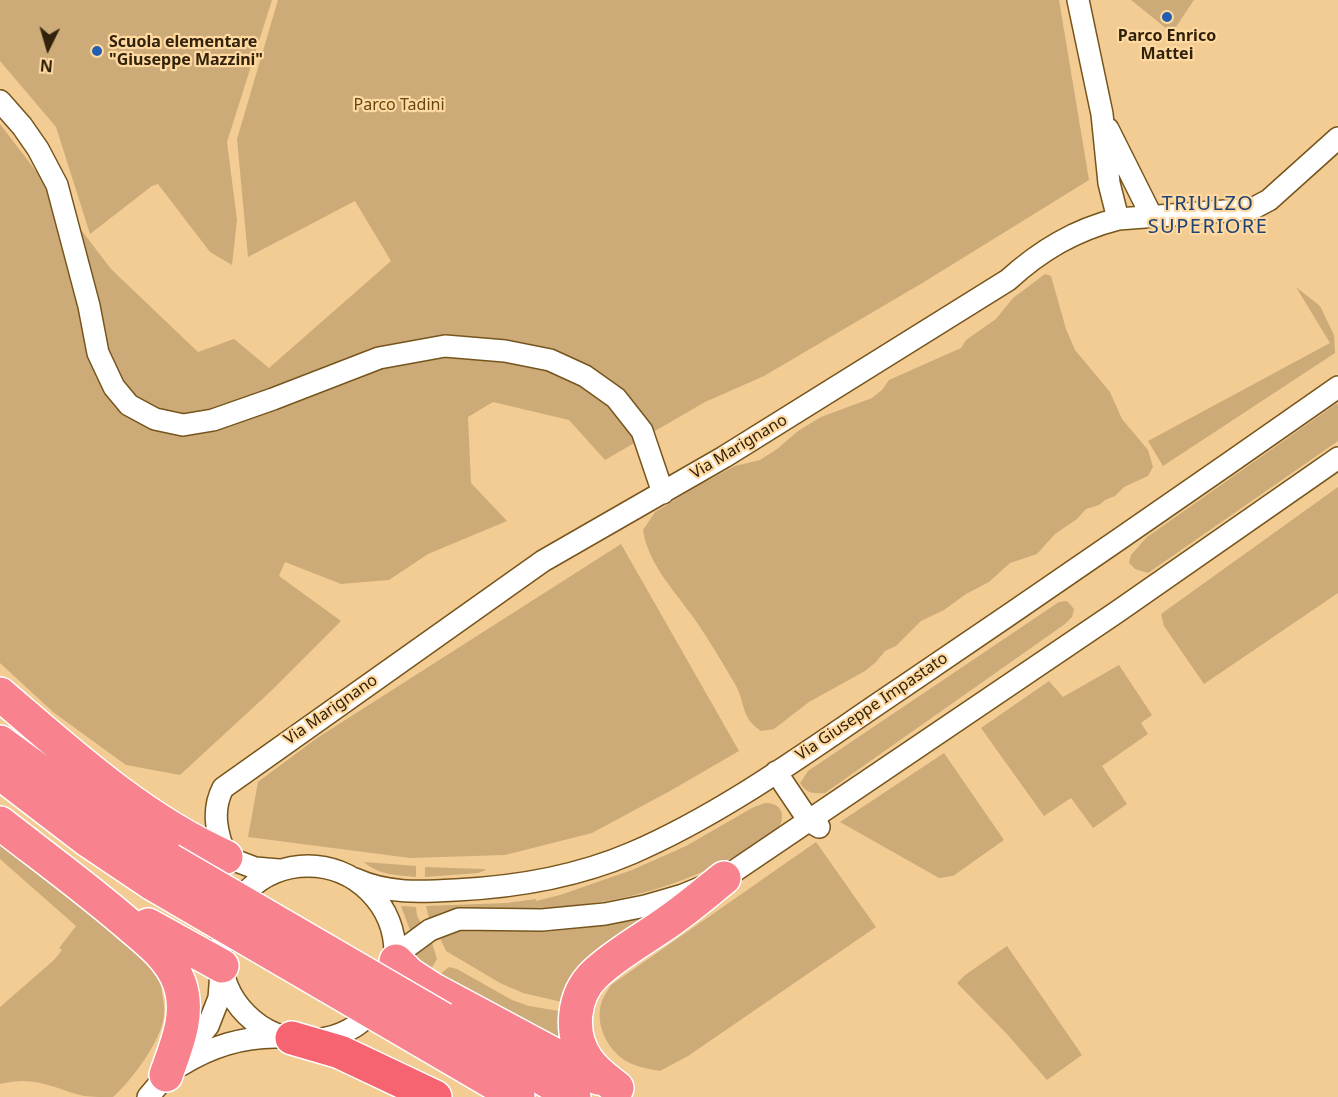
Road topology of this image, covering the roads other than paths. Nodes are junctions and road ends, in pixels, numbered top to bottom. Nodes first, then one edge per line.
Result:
1 (1078, 0) edge
2 (0, 101) edge
3 (1102, 114) junction
4 (1338, 138) edge
5 (1151, 215) junction
6 (1118, 219) junction
7 (1338, 387) edge
8 (1338, 458) edge
9 (663, 493) junction
10 (0, 694) edge
11 (0, 742) edge
12 (776, 772) junction
13 (0, 773) edge
14 (0, 823) edge
15 (815, 825) junction
16 (226, 857) junction
17 (279, 870) junction
18 (162, 872) junction
19 (724, 878) junction
20 (355, 879) junction
21 (87, 889) junction
22 (396, 958) junction
23 (222, 966) junction
24 (436, 1032) junction
25 (292, 1038) junction
26 (157, 1086) edge
27 (626, 1093) edge
28 (435, 1097) edge
29 (518, 1097) edge
30 (574, 1097) edge

1 - 3 street
2 - 9 street
3 - 5 street
3 - 6 street
4 - 5 street, Via Marignano
5 - 6 street, Via Marignano
6 - 9 street, Via Marignano
7 - 12 street, Via Giuseppe Impastato
8 - 15 street
9 - 16 street, Via Marignano
10 - 16 highway
11 - 18 highway
12 - 15 street
12 - 20 street, Via Giuseppe Impastato
13 - 18 highway
14 - 21 highway
15 - 19 street
16 - 17 street
17 - 20 street
17 - 23 street
18 - 24 highway, bridge
19 - 22 street
19 - 27 highway
20 - 22 street
21 - 23 highway
21 - 26 highway
22 - 25 street
22 - 27 highway
23 - 25 street
23 - 26 street
24 - 29 highway
24 - 30 highway
25 - 26 street
25 - 28 highway

